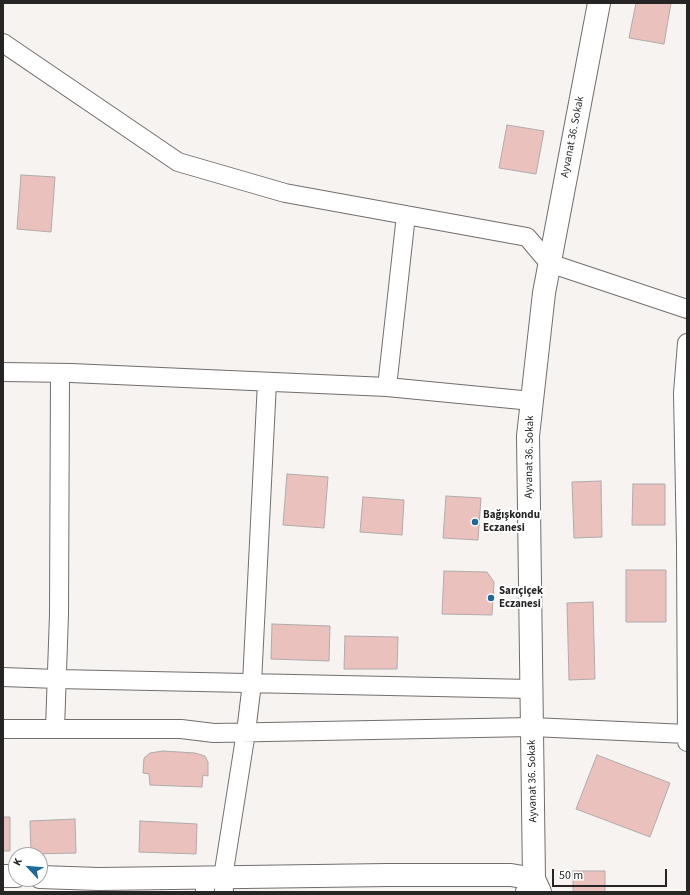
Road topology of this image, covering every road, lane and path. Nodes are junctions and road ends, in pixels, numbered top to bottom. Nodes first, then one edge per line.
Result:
1 (598, 3) edge
2 (3, 43) edge
3 (406, 215) junction
4 (549, 263) junction
5 (687, 309) edge
6 (687, 343) edge
7 (3, 372) edge
8 (60, 373) junction
9 (267, 382) junction
10 (387, 387) junction
11 (532, 401) junction
12 (3, 677) edge
13 (57, 679) junction
14 (252, 683) junction
15 (531, 689) junction
16 (532, 727) junction
17 (3, 729) edge
18 (54, 729) junction
19 (246, 732) junction
20 (687, 734) edge
21 (687, 742) edge
22 (48, 877) edge
23 (214, 885) edge
24 (534, 888) edge

1 - 4 street, Ayvanat 36. Sokak
2 - 3 street
3 - 4 street
3 - 10 street
4 - 5 street
4 - 11 street, Ayvanat 36. Sokak
6 - 20 street
7 - 8 street
8 - 9 street
8 - 13 street
9 - 10 street
9 - 14 street
10 - 11 street
11 - 15 street, Ayvanat 36. Sokak
12 - 13 street
13 - 14 street
13 - 18 street
14 - 15 street
14 - 19 street
15 - 16 street, Ayvanat 36. Sokak
16 - 19 street
16 - 20 street
16 - 24 street, Ayvanat 36. Sokak
17 - 18 street
18 - 19 street
19 - 23 street
20 - 21 street
22 - 23 street
23 - 24 street

